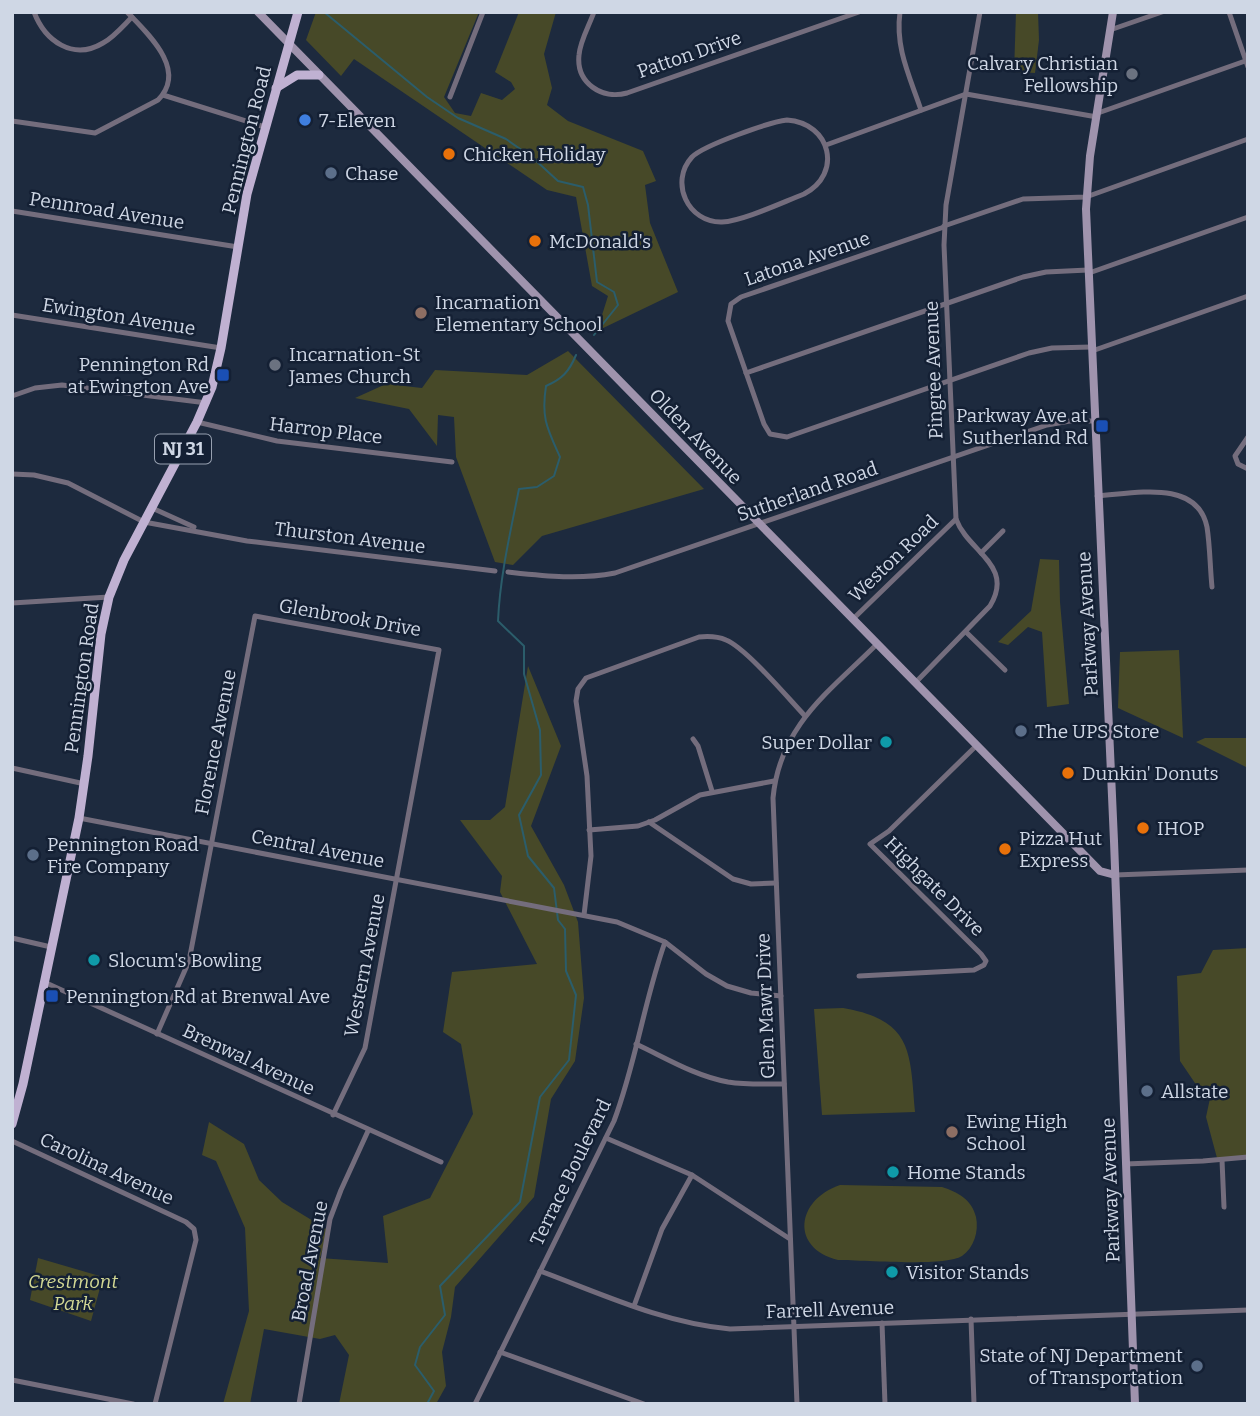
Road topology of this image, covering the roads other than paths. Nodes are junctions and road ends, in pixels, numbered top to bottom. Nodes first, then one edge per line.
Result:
1 (34, 12) edge
2 (258, 12) edge
3 (298, 12) edge
4 (483, 12) edge
5 (594, 12) edge
6 (834, 12) edge
7 (859, 12) edge
8 (900, 12) edge
9 (980, 12) edge
10 (1113, 12) edge
11 (1162, 12) edge
12 (1229, 12) edge
13 (130, 15) edge
14 (837, 20) junction
15 (1110, 30) junction
16 (289, 44) junction
17 (1247, 63) edge
18 (319, 75) junction
19 (276, 88) junction
20 (966, 94) junction
21 (163, 95) junction
22 (450, 97) dead end
23 (921, 110) junction
24 (1097, 115) junction
25 (12, 121) edge
26 (265, 127) junction
27 (1248, 139) edge
28 (825, 145) junction
29 (1086, 197) junction
30 (12, 211) edge
31 (1248, 217) edge
32 (944, 227) junction
33 (238, 247) junction
34 (1088, 271) junction
35 (1248, 296) edge
36 (946, 304) junction
37 (12, 315) edge
38 (221, 348) junction
39 (1091, 349) junction
40 (746, 373) junction
41 (949, 381) junction
42 (12, 396) edge
43 (207, 403) junction
44 (1094, 421) junction
45 (197, 422) junction
46 (1248, 437) edge
47 (952, 458) junction
48 (452, 462) dead end
49 (1248, 469) edge
50 (12, 474) edge
51 (1097, 496) junction
52 (151, 508) junction
53 (956, 519) junction
54 (144, 522) junction
55 (759, 524) junction
56 (203, 531) junction
57 (1003, 531) dead end
58 (981, 553) junction
59 (495, 571) dead end
60 (508, 572) dead end
61 (1212, 587) dead end
62 (109, 597) junction
63 (12, 603) edge
64 (255, 616) joint
65 (853, 619) junction
66 (966, 632) junction
67 (877, 644) junction
68 (439, 650) joint
69 (1005, 670) dead end
70 (915, 683) junction
71 (805, 716) junction
72 (693, 739) dead end
73 (976, 746) junction
74 (12, 768) edge
75 (774, 781) junction
76 (85, 784) junction
77 (712, 791) junction
78 (79, 818) junction
79 (649, 822) junction
80 (589, 830) junction
81 (211, 843) junction
82 (1248, 870) edge
83 (1115, 875) junction
84 (396, 879) junction
85 (776, 883) junction
86 (584, 915) junction
87 (12, 938) edge
88 (665, 942) junction
89 (51, 947) junction
90 (859, 976) dead end
91 (44, 982) junction
92 (780, 996) junction
93 (157, 1034) junction
94 (636, 1044) junction
95 (784, 1084) junction
96 (15, 1106) edge
97 (333, 1115) junction
98 (12, 1124) edge
99 (368, 1131) junction
100 (606, 1138) junction
101 (12, 1140) edge
102 (1248, 1157) edge
103 (1222, 1160) junction
104 (441, 1163) dead end
105 (1125, 1164) junction
106 (692, 1175) junction
107 (1224, 1208) dead end
108 (790, 1239) junction
109 (540, 1271) junction
110 (634, 1306) junction
111 (1248, 1310) edge
112 (1131, 1314) junction
113 (971, 1320) junction
114 (882, 1323) junction
115 (794, 1327) junction
116 (500, 1352) junction
117 (12, 1380) edge
118 (133, 1404) edge
119 (155, 1404) edge
120 (299, 1404) edge
121 (475, 1404) edge
122 (644, 1404) edge
123 (797, 1404) edge
124 (886, 1404) edge
125 (974, 1404) edge
126 (1135, 1404) edge

1 - 13 street
2 - 16 main road, Olden Avenue
3 - 16 main road, Pennington Road / NJ 31
4 - 22 street
5 - 14 street, Patton Drive
6 - 14 street
7 - 14 street, Patton Drive
8 - 23 street
9 - 20 street, Pingree Avenue
10 - 15 main road, Parkway Avenue
11 - 15 street
12 - 17 street
13 - 21 street
15 - 24 main road, Parkway Avenue
16 - 18 main road, Olden Avenue
16 - 19 main road, Pennington Road / NJ 31
17 - 24 street
18 - 19 main road
18 - 55 main road, Olden Avenue
19 - 26 main road, Pennington Road / NJ 31
20 - 23 street
20 - 24 street
20 - 32 street, Pingree Avenue
21 - 25 street
21 - 26 street
23 - 28 street
24 - 29 main road, Parkway Avenue
26 - 33 main road, Pennington Road / NJ 31
27 - 29 street, Latona Avenue
28 - 28 street
29 - 32 street, Latona Avenue
29 - 34 main road, Parkway Avenue
30 - 33 street, Pennroad Avenue
31 - 34 street
32 - 36 street, Pingree Avenue
32 - 40 street, Latona Avenue
33 - 38 main road, Pennington Road / NJ 31
34 - 36 street
34 - 39 main road, Parkway Avenue
35 - 39 street
36 - 40 street
36 - 41 street, Pingree Avenue
37 - 38 street, Ewington Avenue
38 - 43 main road, Pennington Road / NJ 31
39 - 41 street
39 - 44 main road, Parkway Avenue
40 - 41 street, Latona Avenue
41 - 47 street, Pingree Avenue
42 - 43 street
43 - 45 main road, Pennington Road / NJ 31
44 - 47 street, Sutherland Road
44 - 51 main road, Parkway Avenue
45 - 48 street, Harrop Place
45 - 52 main road, Pennington Road / NJ 31
46 - 49 street
47 - 53 street, Pingree Avenue
47 - 55 street, Sutherland Road
50 - 54 street, Thurston Avenue
51 - 61 street
51 - 83 main road, Parkway Avenue
52 - 54 main road, Pennington Road / NJ 31
52 - 56 street, Thurston Avenue
53 - 58 street
53 - 65 street, Weston Road
54 - 56 street, Thurston Avenue
54 - 62 main road, Pennington Road / NJ 31
55 - 60 street, Sutherland Road
55 - 65 main road, Olden Avenue
56 - 59 street, Thurston Avenue
57 - 58 street
58 - 66 street
62 - 63 street
62 - 76 main road, Pennington Road / NJ 31
64 - 68 street, Glenbrook Drive
64 - 81 street, Florence Avenue
65 - 67 main road, Olden Avenue
66 - 69 street
66 - 70 street
67 - 70 main road, Olden Avenue
67 - 71 street, Glen Mawr Drive
68 - 84 street, Western Avenue
70 - 73 main road, Olden Avenue
71 - 75 street, Glen Mawr Drive
71 - 80 street
72 - 77 street
73 - 83 main road, Olden Avenue
73 - 90 street, Highgate Drive
74 - 76 street
75 - 77 street
75 - 85 street, Glen Mawr Drive
76 - 78 main road, Pennington Road / NJ 31
77 - 79 street
78 - 81 street, Central Avenue
78 - 89 main road, Pennington Road / NJ 31
79 - 80 street
79 - 85 street
80 - 86 street
81 - 84 street, Central Avenue
81 - 93 street, Florence Avenue
82 - 83 street
83 - 105 main road, Parkway Avenue
84 - 86 street, Central Avenue
84 - 97 street, Western Avenue
85 - 92 street, Glen Mawr Drive
86 - 88 street, Central Avenue
87 - 89 street
88 - 92 street, Central Avenue
88 - 94 street, Terrace Boulevard
89 - 91 main road, Pennington Road / NJ 31
91 - 93 street, Brenwal Avenue
91 - 96 main road, Pennington Road / NJ 31
92 - 95 street, Glen Mawr Drive
93 - 97 street, Brenwal Avenue
94 - 95 street
94 - 100 street, Terrace Boulevard
95 - 108 street, Glen Mawr Drive
96 - 98 main road, Pennington Road / NJ 31
97 - 99 street, Brenwal Avenue
99 - 104 street, Brenwal Avenue
99 - 120 street, Broad Avenue
100 - 106 street
100 - 109 street, Terrace Boulevard
101 - 119 street, Carolina Avenue
102 - 103 street
103 - 105 street
103 - 107 street
105 - 112 main road, Parkway Avenue
106 - 108 street
106 - 110 street
108 - 115 street, Glen Mawr Drive
109 - 110 street, Farrell Avenue
109 - 116 street, Terrace Boulevard
110 - 115 street, Farrell Avenue
111 - 112 street, Farrell Avenue
112 - 113 street, Farrell Avenue
112 - 126 main road, Parkway Avenue
113 - 114 street, Farrell Avenue
113 - 125 street
114 - 115 street, Farrell Avenue
114 - 124 street
115 - 123 street, Glen Mawr Drive
116 - 121 street, Terrace Boulevard
116 - 122 street
117 - 118 street

